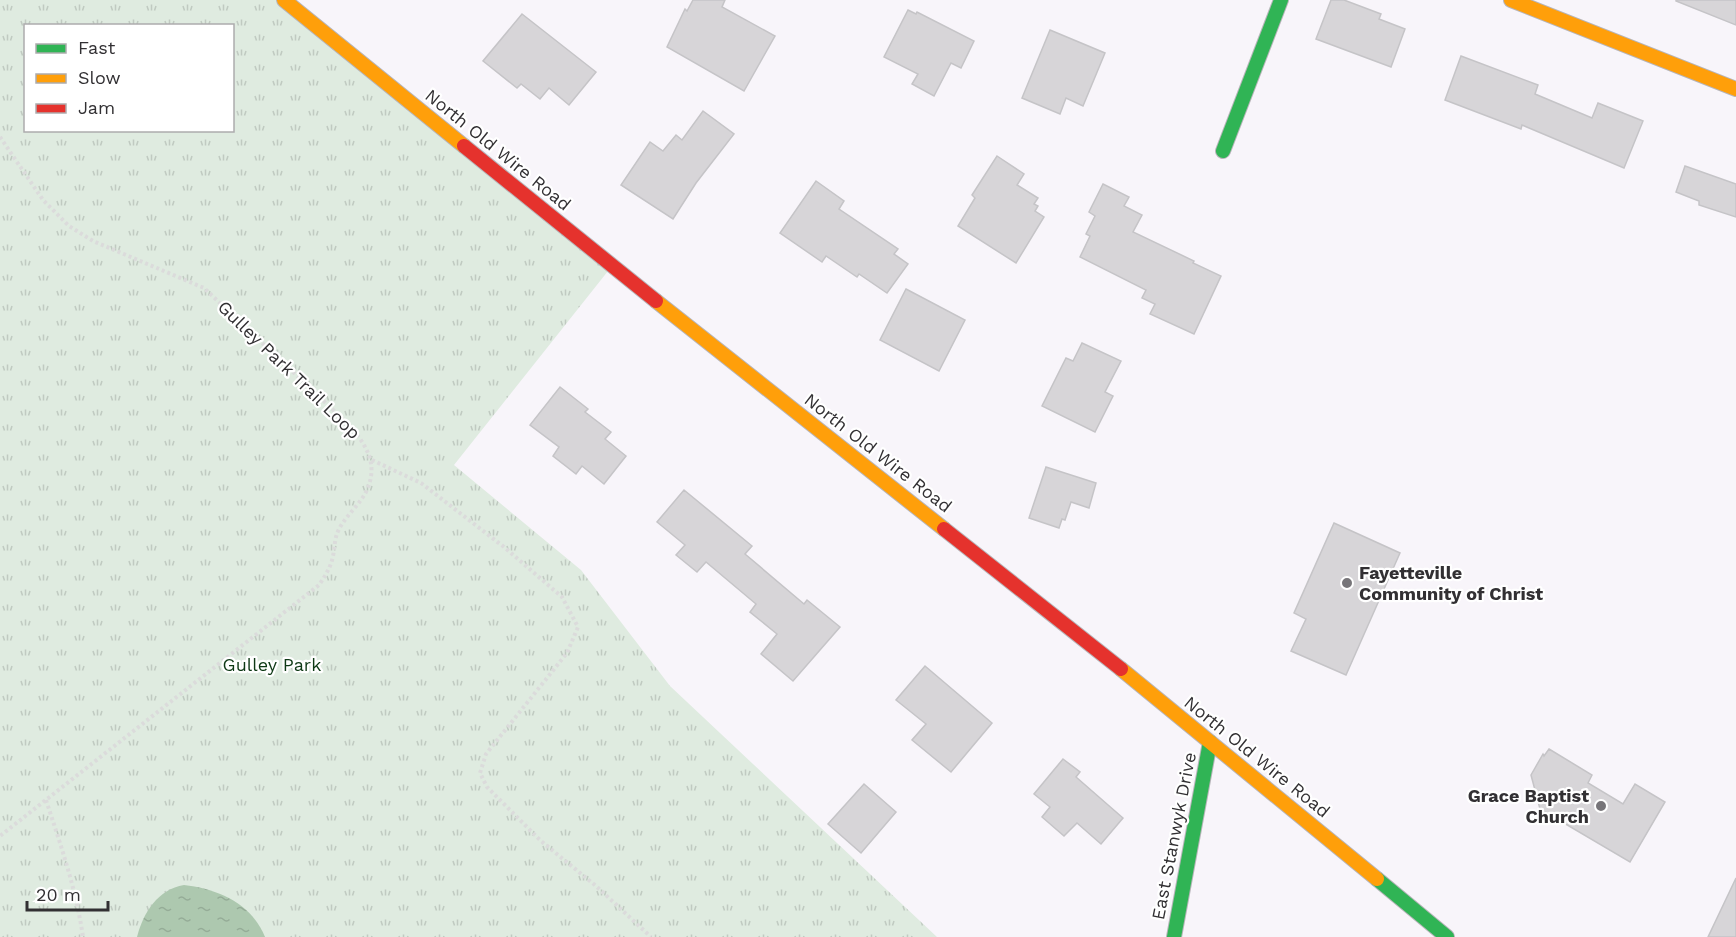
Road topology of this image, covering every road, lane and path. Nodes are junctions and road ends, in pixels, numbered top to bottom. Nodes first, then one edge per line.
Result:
1 (284, 0) edge
2 (1281, 0) edge
3 (1511, 0) edge
4 (1736, 89) edge
5 (0, 136) edge
6 (1223, 151) dead end
7 (371, 459) junction
8 (1210, 741) junction
9 (46, 800) junction
10 (0, 836) edge
11 (83, 937) edge
12 (651, 937) edge
13 (1174, 937) edge
14 (1447, 937) edge

1 - 8 street, North Old Wire Road
2 - 6 street
3 - 4 street
5 - 7 path, Gulley Park Trail Loop
7 - 9 path, Gulley Park Trail Loop
7 - 12 path
8 - 13 street, East Stanwyk Drive
8 - 14 street, North Old Wire Road
9 - 10 path, Gulley Park Trail Loop
9 - 11 path

